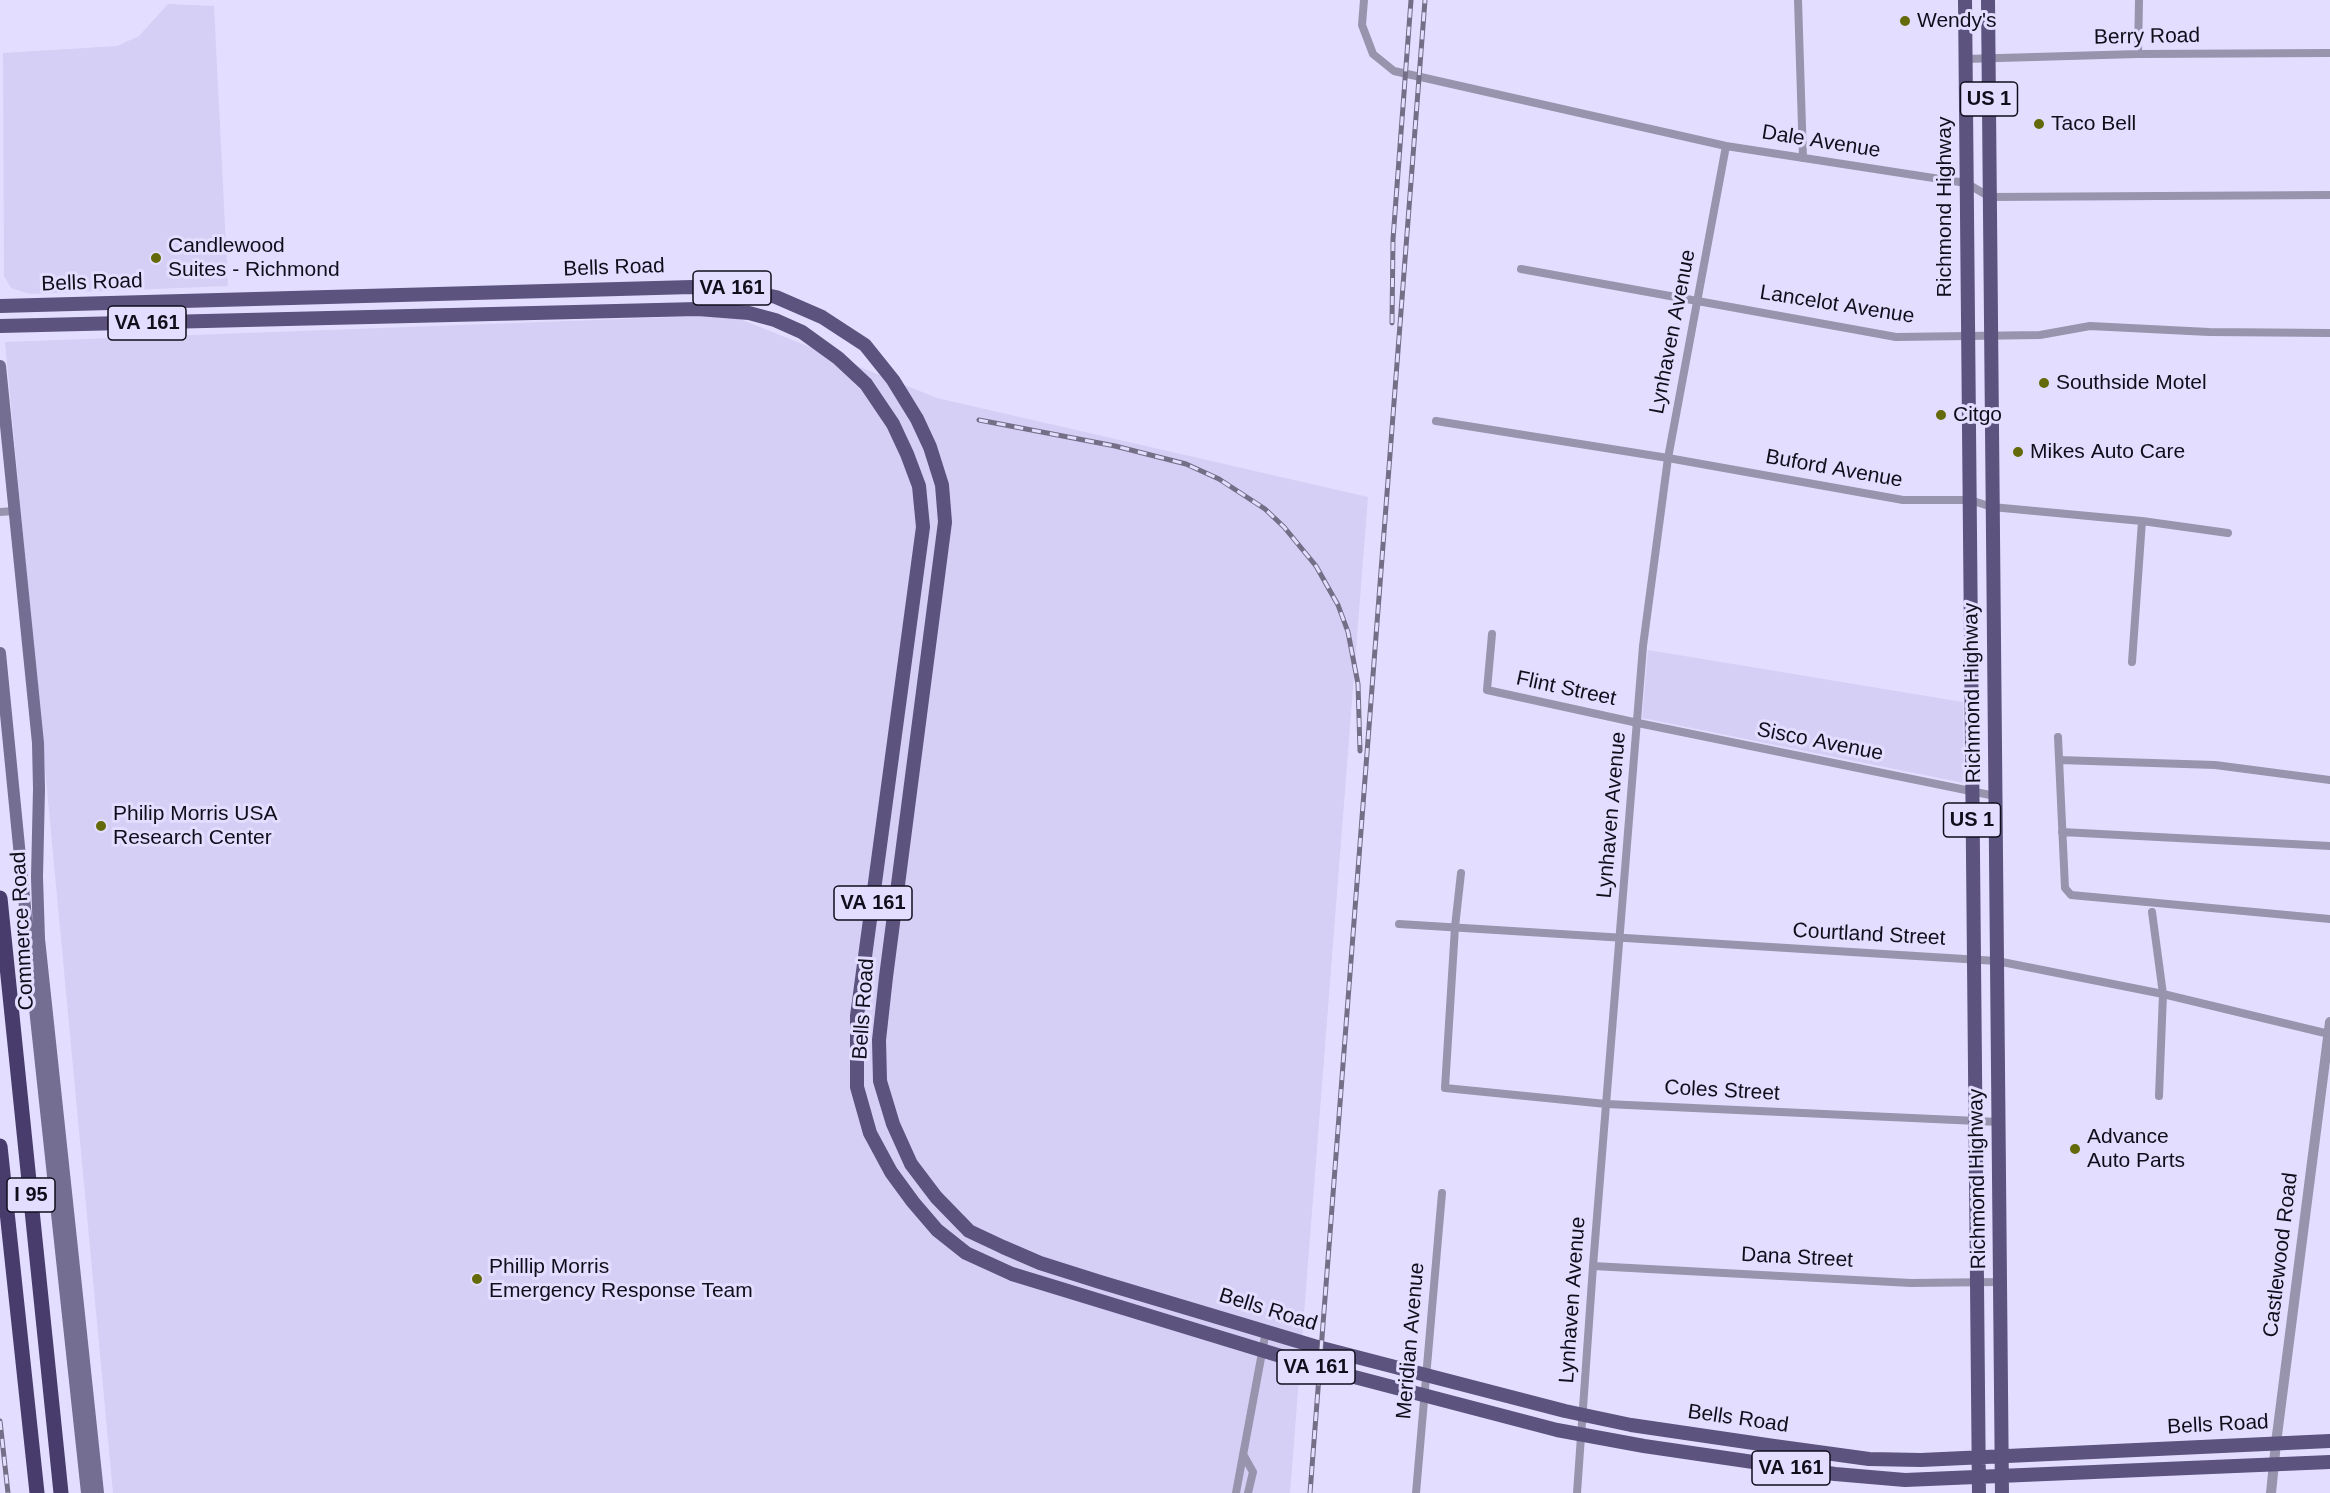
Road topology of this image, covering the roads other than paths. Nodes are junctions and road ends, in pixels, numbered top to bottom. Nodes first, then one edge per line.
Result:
1 (1364, 0) edge
2 (1798, 0) edge
3 (1965, 0) edge
4 (1988, 0) edge
5 (2139, 0) edge
6 (2330, 53) edge
7 (2138, 54) junction
8 (1989, 58) junction
9 (1965, 59) junction
10 (1726, 146) junction
11 (1803, 158) junction
12 (1966, 183) junction
13 (2330, 195) edge
14 (1990, 197) junction
15 (1521, 269) dead end
16 (599, 290) junction
17 (293, 298) junction
18 (1698, 301) junction
19 (0, 306) edge
20 (601, 311) junction
21 (295, 319) junction
22 (0, 326) edge
23 (2330, 333) edge
24 (1967, 336) junction
25 (1990, 336) junction
26 (0, 366) edge
27 (1436, 421) dead end
28 (1668, 458) junction
29 (1970, 500) junction
30 (1992, 507) junction
31 (14, 510) junction
32 (0, 512) edge
33 (2142, 521) junction
34 (2228, 533) dead end
35 (912, 616) junction
36 (933, 618) junction
37 (1492, 634) dead end
38 (0, 653) edge
39 (2132, 662) dead end
40 (1638, 723) junction
41 (2058, 737) dead end
42 (2059, 760) junction
43 (2330, 780) edge
44 (1972, 791) junction
45 (1995, 796) junction
46 (2062, 832) junction
47 (2330, 846) edge
48 (1461, 873) dead end
49 (0, 898) edge
50 (873, 902) junction
51 (895, 906) junction
52 (2152, 912) dead end
53 (2330, 919) edge
54 (1399, 924) dead end
55 (1455, 927) junction
56 (1620, 938) junction
57 (1974, 959) junction
58 (1997, 961) junction
59 (2163, 994) junction
60 (2330, 1022) edge
61 (2329, 1034) edge
62 (2159, 1096) dead end
63 (1606, 1104) junction
64 (1975, 1121) junction
65 (1999, 1122) junction
66 (0, 1146) edge
67 (1442, 1193) dead end
68 (1593, 1266) junction
69 (1100, 1282) junction
70 (2000, 1282) junction
71 (1977, 1283) junction
72 (1093, 1299) junction
73 (1266, 1331) junction
74 (1263, 1351) junction
75 (1426, 1375) junction
76 (1424, 1395) junction
77 (1583, 1416) junction
78 (1582, 1436) junction
79 (2330, 1441) edge
80 (2276, 1443) junction
81 (1244, 1456) junction
82 (2002, 1456) junction
83 (1979, 1457) junction
84 (2330, 1462) edge
85 (2274, 1464) junction
86 (2002, 1476) junction
87 (1979, 1478) junction
88 (37, 1493) edge
89 (61, 1493) edge
90 (87, 1493) edge
91 (98, 1493) edge
92 (1236, 1493) edge
93 (1248, 1493) edge
94 (1416, 1493) edge
95 (1577, 1493) edge
96 (1979, 1493) edge
97 (2002, 1493) edge
98 (2271, 1493) edge

1 - 10 street, Dale Avenue
2 - 11 street
3 - 9 main road, Richmond Highway / US 1
4 - 8 main road, Richmond Highway / US 1
5 - 7 street
6 - 7 street, Berry Road
7 - 8 street, Berry Road
8 - 9 street, Berry Road
8 - 14 main road, Richmond Highway / US 1
9 - 12 main road, Richmond Highway / US 1
10 - 11 street, Dale Avenue
10 - 18 street, Lynhaven Avenue
11 - 12 street, Dale Avenue
12 - 14 street, Dale Avenue
12 - 24 main road, Richmond Highway / US 1
13 - 14 street
14 - 25 main road, Richmond Highway / US 1
15 - 18 street, Lancelot Avenue
16 - 17 main road, Bells Road / VA 161
16 - 20 main road
16 - 36 main road, Bells Road / VA 161
17 - 19 main road, Bells Road / VA 161
17 - 21 main road
18 - 24 street, Lancelot Avenue
18 - 28 street, Lynhaven Avenue
20 - 21 main road, Bells Road / VA 161
20 - 35 main road, Bells Road / VA 161
21 - 22 main road, Bells Road / VA 161
23 - 25 street, Lancelot Avenue
24 - 25 street, Lancelot Avenue
24 - 29 main road, Richmond Highway / US 1
25 - 30 main road, Richmond Highway / US 1
26 - 31 main road, Commerce Road
27 - 28 street, Buford Avenue
28 - 29 street, Buford Avenue
28 - 40 street, Lynhaven Avenue
29 - 30 street, Buford Avenue
29 - 44 main road, Richmond Highway / US 1
30 - 33 street, Buford Avenue
30 - 45 main road, Richmond Highway / US 1
31 - 32 street
31 - 91 main road, Commerce Road
33 - 34 street, Buford Avenue
33 - 39 street
35 - 36 main road
35 - 50 main road, Bells Road / VA 161
36 - 51 main road, Bells Road / VA 161
37 - 40 street, Flint Street
38 - 90 main road, Commerce Road
40 - 44 street, Sisco Avenue
40 - 56 street, Lynhaven Avenue
41 - 42 street
42 - 43 street
42 - 46 street
44 - 45 street, Sisco Avenue
44 - 57 main road, Richmond Highway / US 1
45 - 58 main road, Richmond Highway / US 1
46 - 47 street
46 - 53 street
48 - 55 street
49 - 89 highway, I 95
50 - 51 main road
50 - 72 main road, Bells Road / VA 161
51 - 69 main road, Bells Road / VA 161
52 - 59 street
54 - 55 street, Courtland Street
55 - 56 street, Courtland Street
55 - 63 street, Coles Street
56 - 57 street, Courtland Street
56 - 63 street, Lynhaven Avenue
57 - 58 street, Courtland Street
57 - 64 main road, Richmond Highway / US 1
58 - 59 street, Courtland Street
58 - 65 main road, Richmond Highway / US 1
59 - 61 street, Courtland Street
59 - 62 street
60 - 61 street, Castlewood Road
61 - 80 street, Castlewood Road
63 - 64 street, Coles Street
63 - 68 street, Lynhaven Avenue
64 - 65 street, Coles Street
64 - 71 main road, Richmond Highway / US 1
65 - 70 main road, Richmond Highway / US 1
66 - 88 highway, I 95
67 - 75 street, Meridian Avenue
68 - 71 street, Dana Street
68 - 77 street, Lynhaven Avenue
69 - 72 main road
69 - 73 main road, Bells Road / VA 161
70 - 71 street, Dana Street
70 - 82 main road, Richmond Highway / US 1
71 - 83 main road, Richmond Highway / US 1
72 - 74 main road, Bells Road / VA 161
73 - 74 street
73 - 75 main road, Bells Road / VA 161
74 - 76 main road, Bells Road / VA 161
74 - 81 street
75 - 76 street, Meridian Avenue
75 - 77 main road, Bells Road / VA 161
76 - 78 main road, Bells Road / VA 161
76 - 94 street, Meridian Avenue
77 - 78 street, Lynhaven Avenue
77 - 83 main road, Bells Road / VA 161
78 - 87 main road, Bells Road / VA 161
78 - 95 street, Lynhaven Avenue
79 - 80 main road, Bells Road / VA 161
80 - 82 main road, Bells Road / VA 161
80 - 85 street, Castlewood Road
81 - 92 street
81 - 93 street
82 - 83 main road, Bells Road / VA 161
82 - 86 main road, Richmond Highway / US 1
83 - 87 main road, Richmond Highway / US 1
84 - 85 main road, Bells Road / VA 161
85 - 86 main road, Bells Road / VA 161
85 - 98 street, Castlewood Road
86 - 87 main road, Bells Road / VA 161
86 - 97 main road, Richmond Highway / US 1
87 - 96 main road, Richmond Highway / US 1

